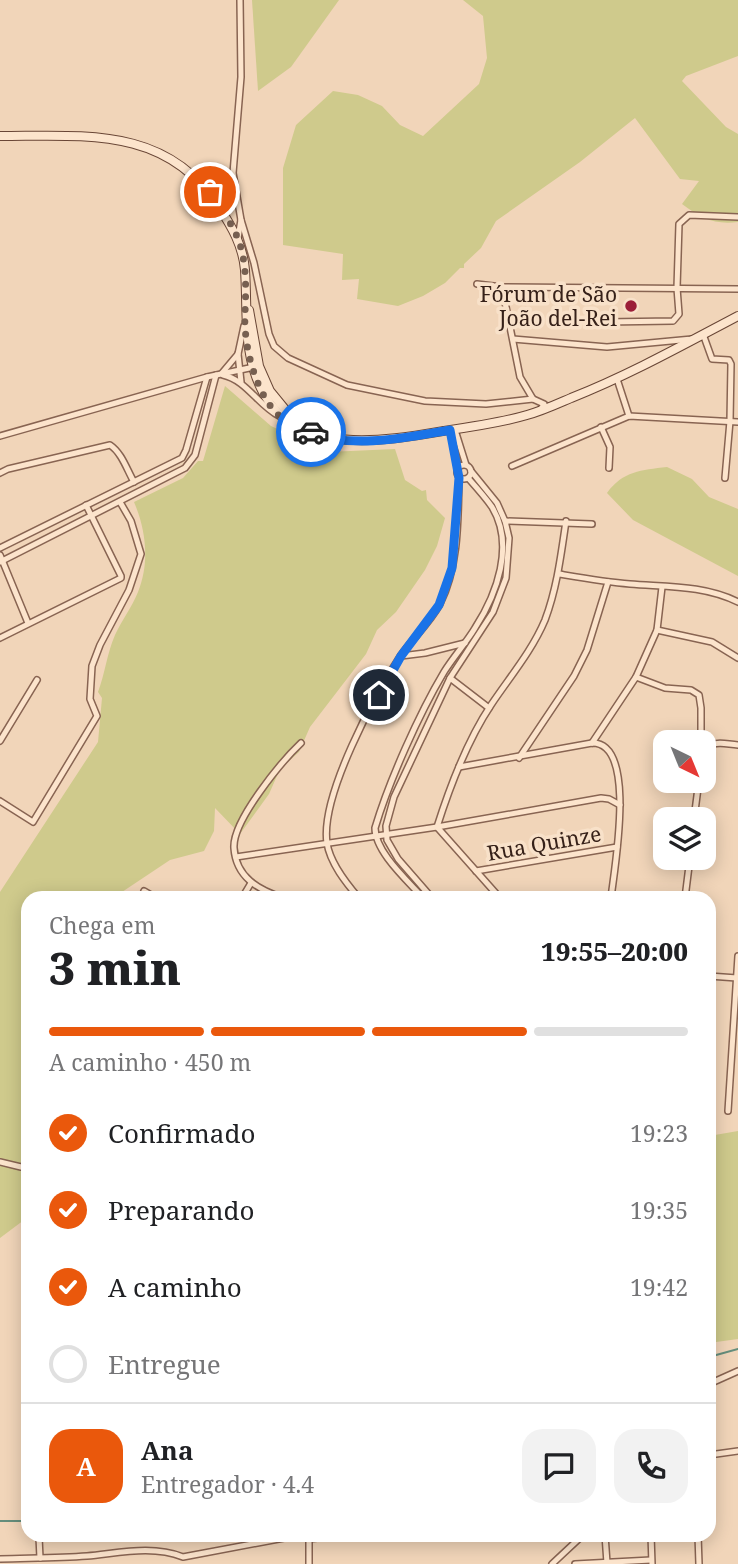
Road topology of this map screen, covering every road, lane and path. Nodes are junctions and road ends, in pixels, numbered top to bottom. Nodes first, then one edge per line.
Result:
1 (240, 0) edge
2 (0, 136) edge
3 (738, 217) edge
4 (241, 220) junction
5 (238, 238) junction
6 (477, 284) dead end
7 (502, 287) junction
8 (677, 288) junction
9 (738, 289) edge
10 (246, 309) junction
11 (738, 316) edge
12 (606, 322) dead end
13 (699, 336) junction
14 (513, 339) junction
15 (238, 354) junction
16 (255, 366) junction
17 (238, 370) junction
18 (218, 375) junction
19 (207, 377) junction
20 (617, 379) junction
21 (241, 382) junction
22 (533, 399) junction
23 (539, 411) junction
24 (629, 416) junction
25 (281, 417) junction
26 (730, 421) junction
27 (738, 422) edge
28 (299, 426) junction
29 (601, 427) junction
30 (453, 430) junction
31 (0, 436) edge
32 (186, 450) junction
33 (195, 455) junction
34 (466, 465) junction
35 (512, 466) dead end
36 (458, 467) junction
37 (609, 468) dead end
38 (471, 471) junction
39 (0, 473) edge
40 (459, 478) junction
41 (468, 478) junction
42 (725, 478) dead end
43 (134, 482) junction
44 (120, 502) junction
45 (86, 505) junction
46 (93, 516) junction
47 (505, 521) junction
48 (566, 521) junction
49 (592, 524) dead end
50 (0, 548) edge
51 (1, 559) edge
52 (136, 574) junction
53 (559, 574) junction
54 (120, 578) junction
55 (608, 582) junction
56 (662, 587) junction
57 (738, 601) edge
58 (28, 623) junction
59 (657, 630) junction
60 (0, 638) edge
61 (465, 643) junction
62 (401, 656) junction
63 (738, 658) edge
64 (636, 677) junction
65 (450, 678) junction
66 (37, 680) dead end
67 (489, 708) junction
68 (701, 730) edge
69 (0, 741) edge
70 (300, 743) dead end
71 (592, 743) junction
72 (716, 743) edge
73 (738, 745) edge
74 (519, 758) junction
75 (459, 767) junction
76 (0, 801) edge
77 (620, 804) junction
78 (437, 827) junction
79 (386, 834) junction
80 (375, 835) junction
81 (327, 844) junction
82 (617, 847) junction
83 (236, 857) junction
84 (688, 870) edge
85 (476, 871) junction
86 (251, 883) junction
87 (246, 891) edge
88 (265, 891) edge
89 (354, 891) edge
90 (416, 891) edge
91 (426, 891) edge
92 (494, 891) edge
93 (612, 891) edge
94 (686, 891) edge
95 (738, 956) edge
96 (716, 976) edge
97 (737, 978) edge
98 (728, 1111) dead end
99 (0, 1162) edge
100 (21, 1167) edge
101 (738, 1371) edge
102 (716, 1381) edge
103 (738, 1451) edge
104 (716, 1454) edge
105 (39, 1542) edge
106 (263, 1542) edge
107 (309, 1542) edge
108 (576, 1542) edge
109 (606, 1542) edge
110 (651, 1542) edge
111 (698, 1542) edge
112 (84, 1556) junction
113 (183, 1557) junction
114 (40, 1558) junction
115 (0, 1559) edge
116 (652, 1562) edge
117 (607, 1563) edge
118 (85, 1564) edge
119 (183, 1564) edge
120 (309, 1564) edge
121 (552, 1564) edge
122 (575, 1564) edge
123 (699, 1564) edge

1 - 4 street
2 - 5 main road
3 - 8 street
4 - 5 street
4 - 22 street
5 - 10 main road
6 - 7 street
7 - 8 street
7 - 14 street
8 - 9 street
8 - 12 street
10 - 15 street
10 - 16 main road
11 - 13 main road
13 - 14 street
13 - 20 main road
13 - 26 street
14 - 22 street
15 - 17 street
15 - 18 street
16 - 17 street
16 - 25 main road
16 - 28 main road
17 - 18 street
17 - 21 street
18 - 19 street
18 - 21 street
18 - 33 street
19 - 31 street
19 - 32 street
20 - 23 main road
20 - 24 street
21 - 25 street
22 - 23 street
23 - 30 main road
24 - 26 street
24 - 29 street
25 - 28 main road
26 - 27 street
26 - 42 street
28 - 30 main road
29 - 35 street
29 - 37 street
30 - 34 street
30 - 36 street
32 - 33 street
32 - 43 street
33 - 44 street
34 - 36 street
34 - 38 street
36 - 40 street
38 - 41 street
38 - 47 street
39 - 43 street
40 - 41 street
40 - 62 street
41 - 61 street
43 - 45 street
44 - 46 street
44 - 52 street
45 - 46 street
45 - 50 street
46 - 51 street
46 - 54 street
47 - 48 street
47 - 65 street
48 - 49 street
48 - 53 street
51 - 58 street
52 - 54 street
52 - 76 street
53 - 55 street
53 - 67 street
54 - 58 street
55 - 56 street
55 - 74 street
56 - 57 street
56 - 59 street
58 - 60 street
59 - 63 street
59 - 64 street
61 - 62 street
61 - 80 street
62 - 81 street
64 - 68 street
64 - 71 street
65 - 67 street
65 - 79 street
66 - 69 street
67 - 75 street
70 - 83 street
71 - 74 street
71 - 77 street
72 - 73 street
74 - 75 street
75 - 78 street
77 - 78 street
77 - 82 street
78 - 79 street
78 - 85 street
79 - 80 street
79 - 91 street
80 - 81 street
80 - 90 street
81 - 83 street
81 - 89 street
82 - 85 street, Rua Quinze
82 - 93 street
83 - 86 street
84 - 94 street
85 - 92 street
86 - 87 street
86 - 88 street
95 - 97 street
96 - 97 street
97 - 98 street
99 - 100 street
101 - 102 street
103 - 104 street
105 - 114 street
106 - 113 street
107 - 120 street
108 - 121 street
109 - 117 street
110 - 116 street
111 - 123 street
112 - 113 street
112 - 114 street
112 - 118 street
113 - 119 street
114 - 115 street
116 - 117 street
117 - 122 street

